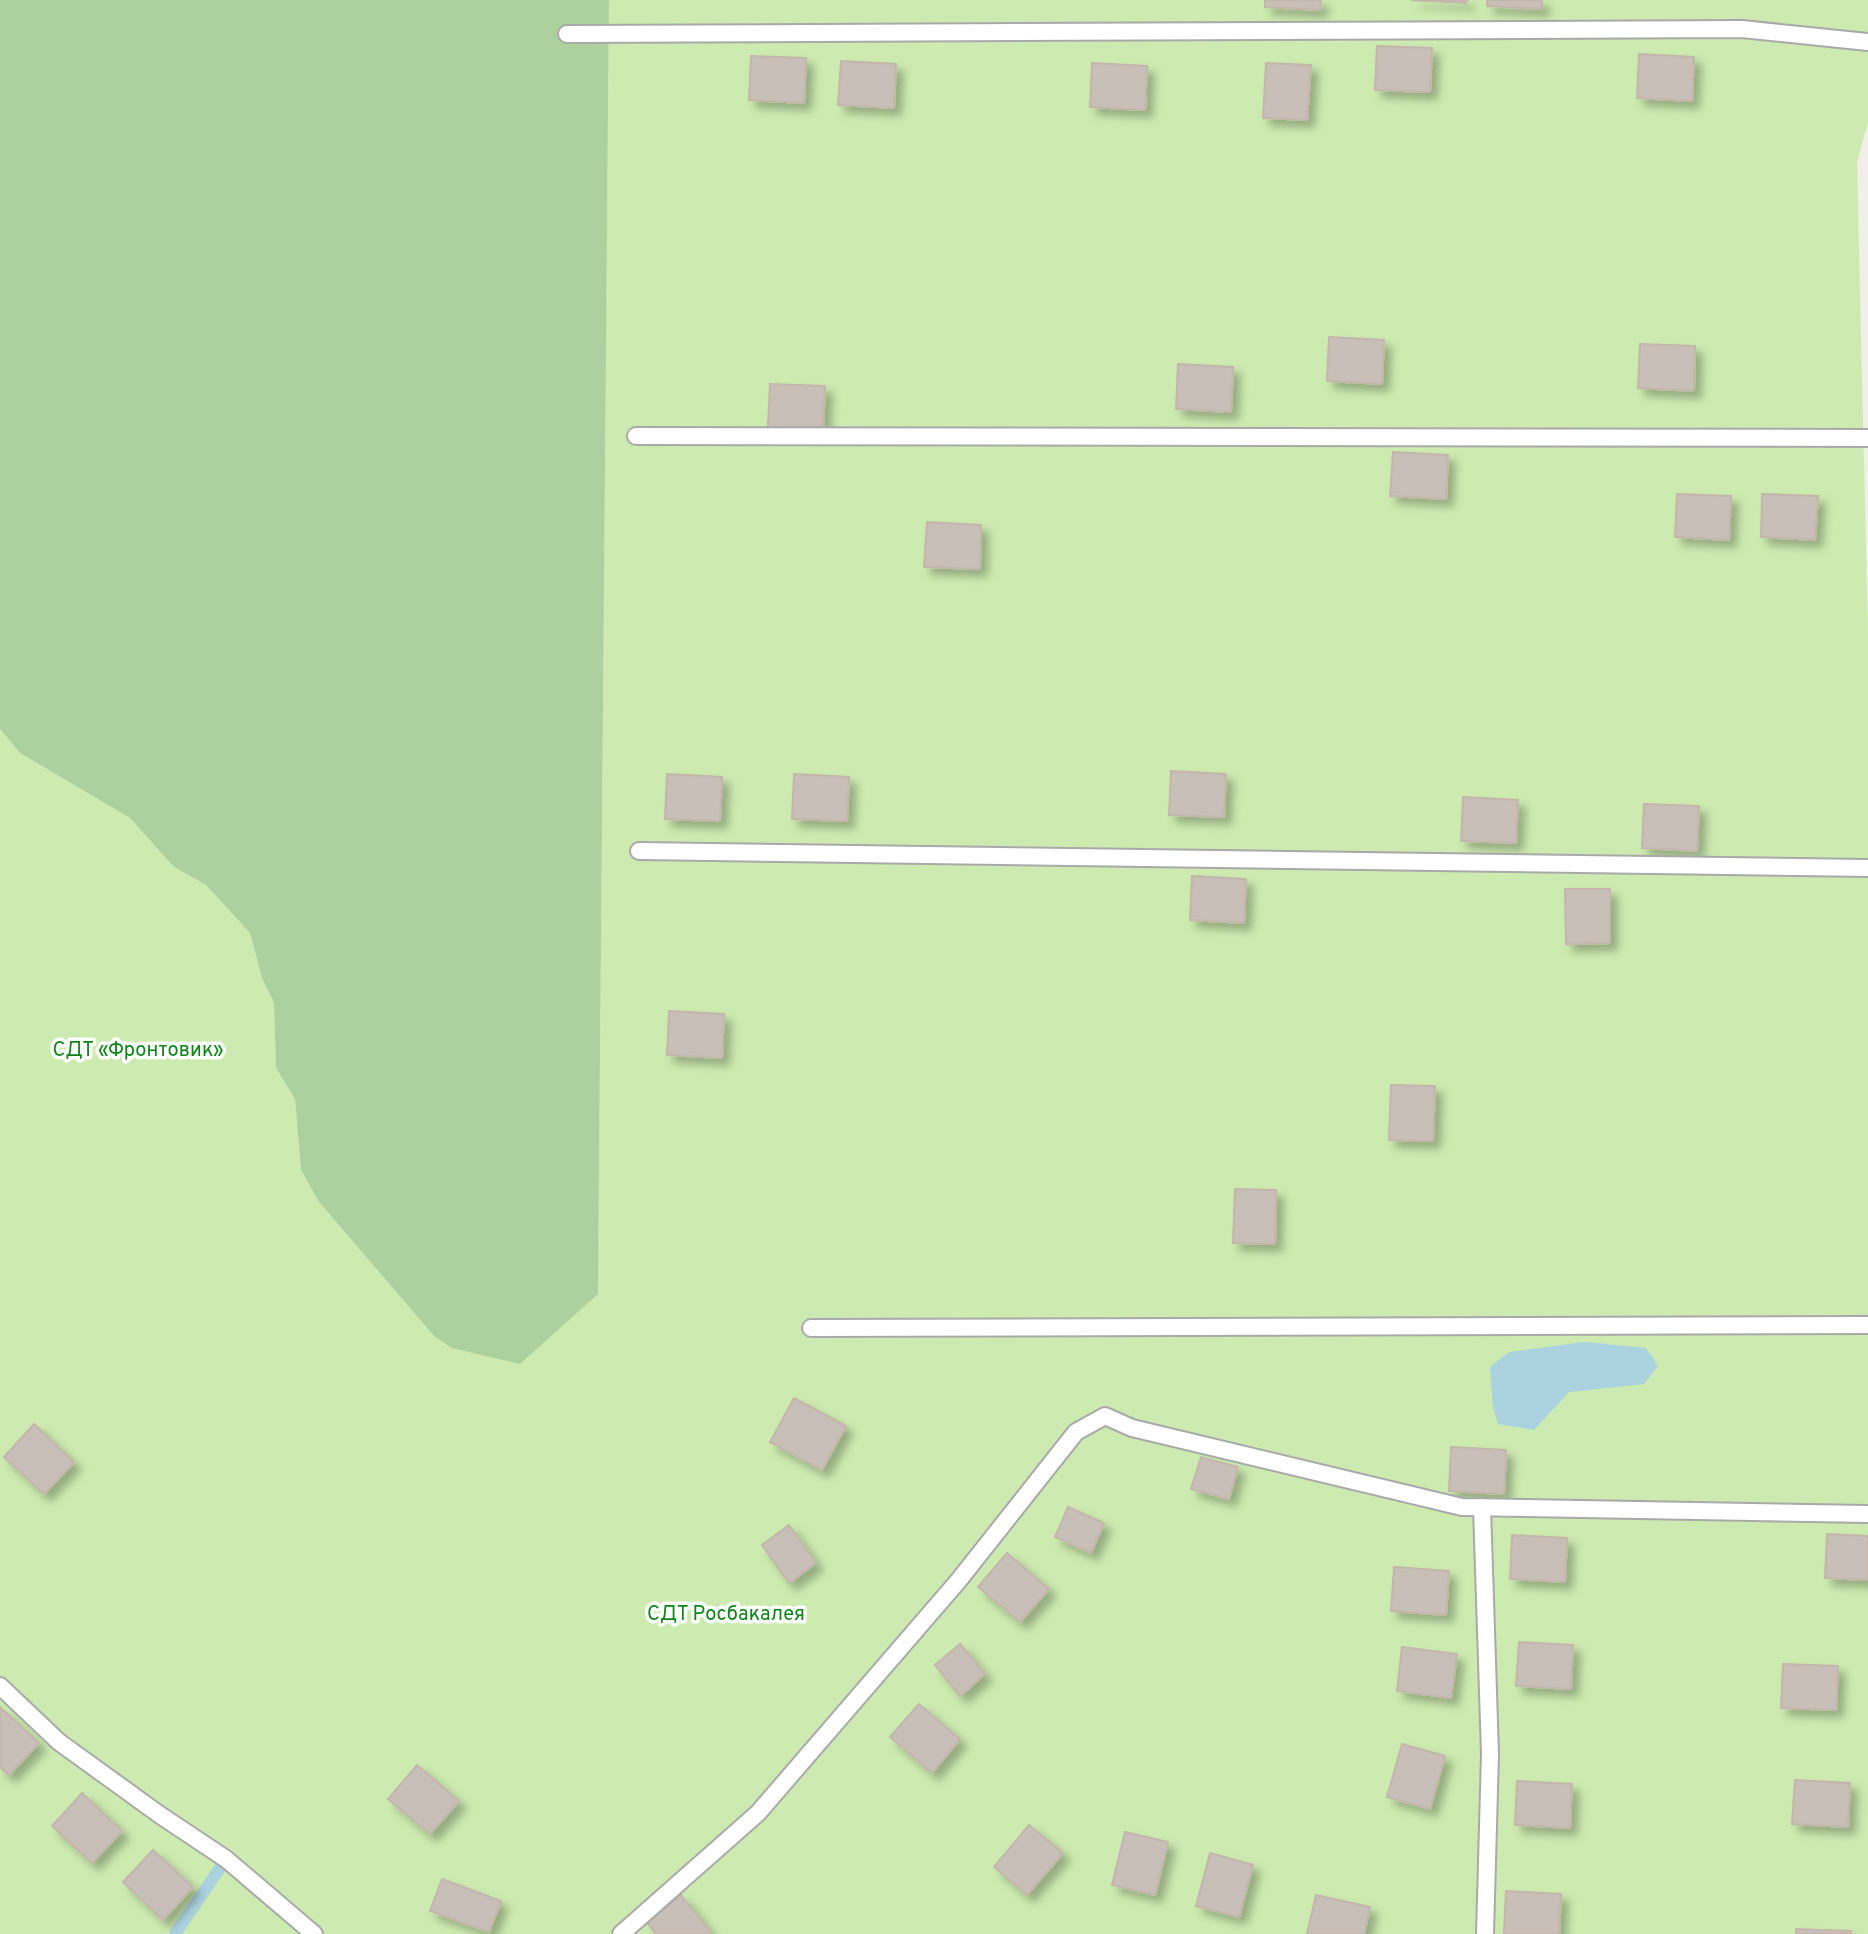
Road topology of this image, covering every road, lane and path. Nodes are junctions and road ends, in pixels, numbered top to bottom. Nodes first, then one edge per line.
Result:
1 (567, 34) dead end
2 (1868, 42) edge
3 (636, 436) dead end
4 (1868, 438) edge
5 (639, 851) dead end
6 (1868, 868) edge
7 (1868, 1325) edge
8 (811, 1328) dead end
9 (1482, 1507) junction
10 (1868, 1514) edge
11 (0, 1686) edge
12 (314, 1934) edge
13 (621, 1934) edge
14 (1485, 1934) edge

1 - 2 lane
3 - 4 lane
5 - 6 lane
7 - 8 lane
9 - 10 lane
9 - 13 lane
9 - 14 lane
11 - 12 lane

